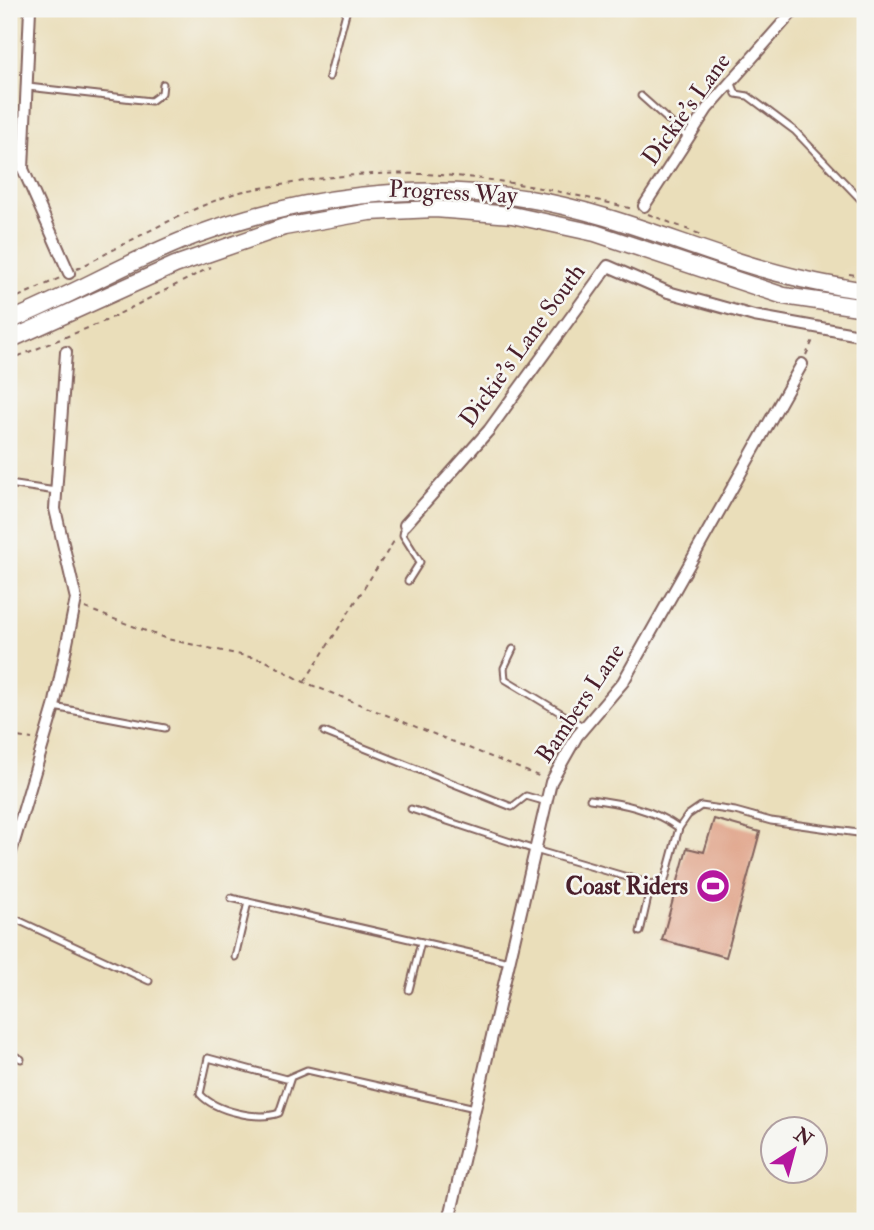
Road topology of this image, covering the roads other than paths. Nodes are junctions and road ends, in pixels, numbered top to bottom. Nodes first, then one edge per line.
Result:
1 (30, 9) edge
2 (347, 9) edge
3 (795, 9) edge
4 (329, 77) dead end
5 (731, 81) junction
6 (163, 84) dead end
7 (27, 87) junction
8 (641, 96) dead end
9 (687, 136) junction
10 (865, 204) edge
11 (644, 206) dead end
12 (69, 273) dead end
13 (863, 283) edge
14 (865, 308) edge
15 (9, 321) edge
16 (865, 336) edge
17 (9, 340) edge
18 (66, 352) dead end
19 (802, 364) road end
20 (9, 484) edge
21 (56, 491) junction
22 (405, 525) joint
23 (408, 581) dead end
24 (513, 649) dead end
25 (54, 707) junction
26 (584, 727) junction
27 (165, 729) dead end
28 (324, 732) dead end
29 (590, 799) dead end
30 (547, 802) junction
31 (411, 809) dead end
32 (679, 828) junction
33 (865, 834) edge
34 (535, 850) junction
35 (9, 859) edge
36 (651, 884) junction
37 (231, 898) dead end
38 (248, 902) junction
39 (9, 916) edge
40 (640, 932) dead end
41 (421, 942) junction
42 (235, 957) dead end
43 (509, 962) junction
44 (149, 981) dead end
45 (410, 990) dead end
46 (9, 1053) edge
47 (21, 1059) dead end
48 (290, 1077) junction
49 (475, 1108) junction
50 (449, 1221) edge

1 - 7 street
2 - 4 lane
3 - 5 street, Dickie's Lane
5 - 9 street, Dickie's Lane
5 - 10 lane
6 - 7 lane
7 - 12 street
8 - 9 lane
9 - 11 street, Dickie's Lane
13 - 15 main road, Progress Way
14 - 17 main road, Progress Way
16 - 22 street, Dickie's Lane South
18 - 21 street
19 - 26 street, Bambers Lane
20 - 21 lane
21 - 25 street
22 - 23 lane
24 - 26 lane
25 - 27 lane
25 - 35 street
26 - 30 street, Bambers Lane
28 - 30 lane
29 - 32 lane
30 - 34 street, Bambers Lane
31 - 34 lane
32 - 33 lane
32 - 36 lane
34 - 36 lane
34 - 43 street, Bambers Lane
36 - 40 lane
37 - 38 lane
38 - 41 lane
38 - 42 lane
39 - 44 lane
41 - 43 lane
41 - 45 lane
43 - 49 street, Bambers Lane
46 - 47 lane
48 - 48 lane
48 - 49 lane
49 - 50 street, Bambers Lane

